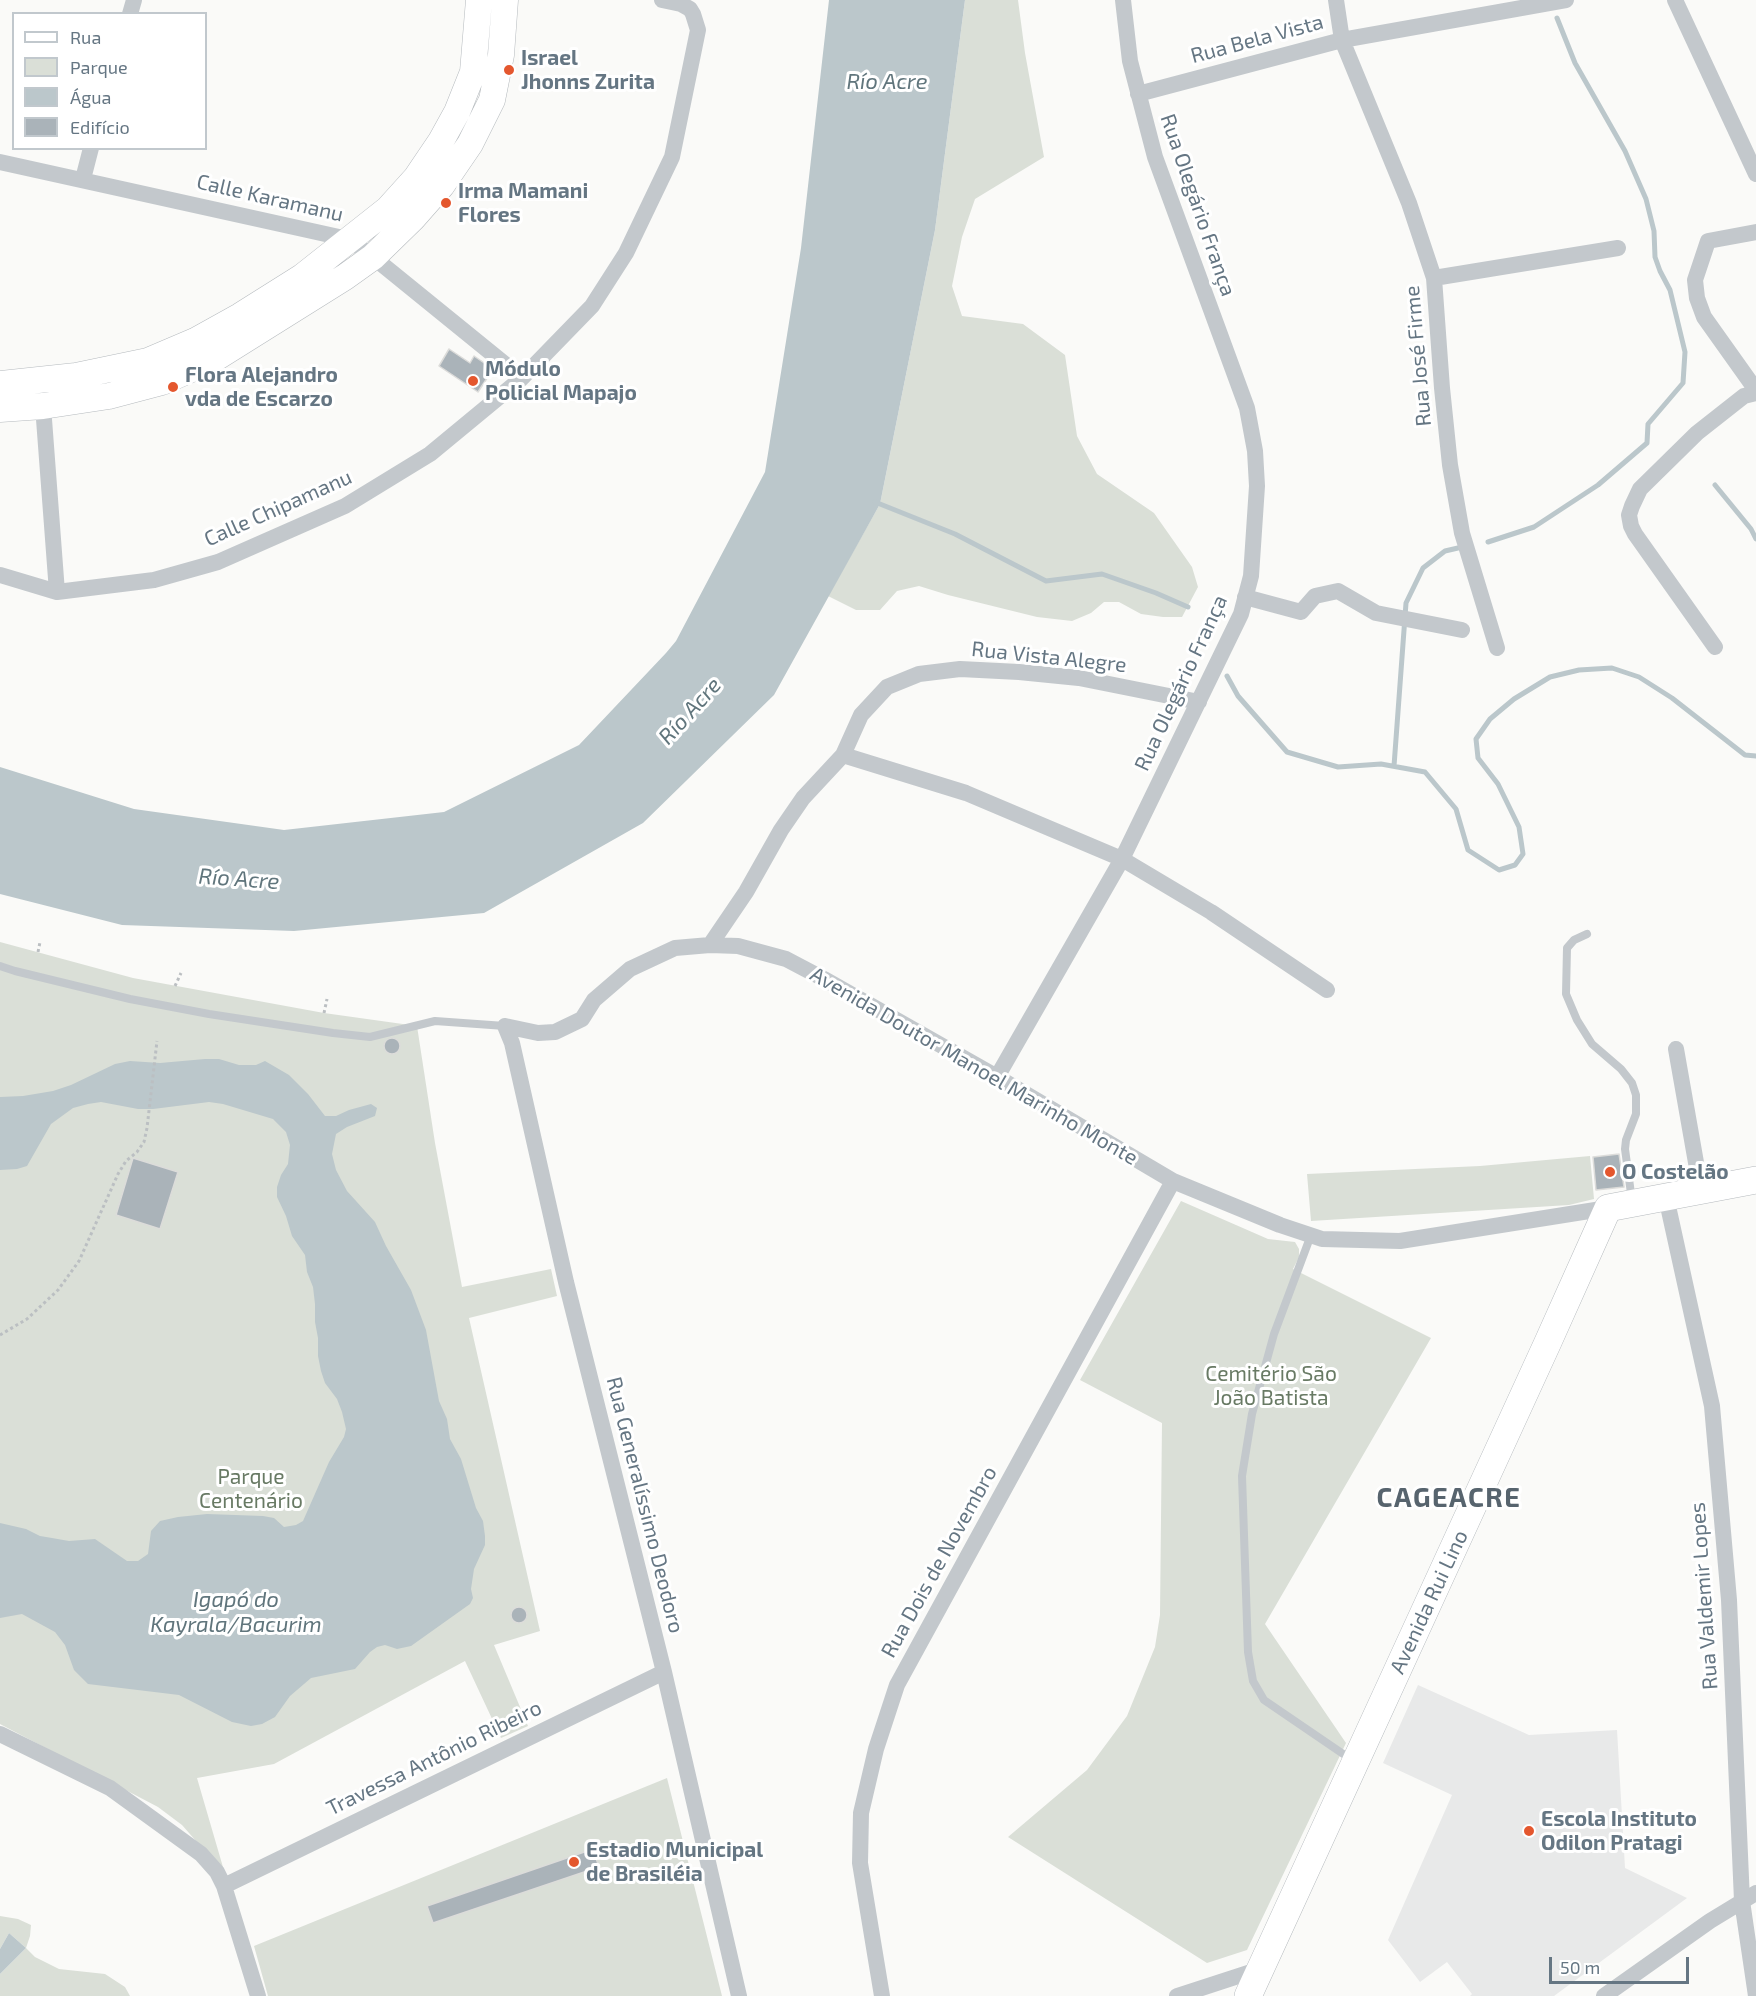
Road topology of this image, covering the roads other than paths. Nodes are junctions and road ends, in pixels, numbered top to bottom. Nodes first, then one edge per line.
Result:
1 (133, 0) edge
2 (143, 0) edge
3 (479, 0) edge
4 (505, 0) edge
5 (662, 0) edge
6 (1123, 0) edge
7 (1336, 0) edge
8 (1566, 0) edge
9 (1675, 0) edge
10 (1342, 40) junction
11 (1138, 94) junction
12 (91, 150) edge
13 (0, 162) edge
14 (1756, 174) edge
15 (83, 179) junction
16 (1756, 232) edge
17 (348, 239) junction
18 (1618, 248) dead end
19 (373, 257) junction
20 (1434, 278) junction
21 (522, 378) junction
22 (0, 384) edge
23 (1756, 392) edge
24 (43, 405) junction
25 (0, 409) edge
26 (0, 575) edge
27 (57, 592) junction
28 (1245, 597) junction
29 (1462, 630) dead end
30 (1715, 647) dead end
31 (1497, 648) dead end
32 (1199, 702) junction
33 (843, 755) junction
34 (1122, 860) junction
35 (1587, 934) dead end
36 (710, 945) junction
37 (0, 966) edge
38 (1327, 990) dead end
39 (505, 1026) junction
40 (1676, 1049) dead end
41 (997, 1077) junction
42 (1756, 1180) edge
43 (1173, 1181) junction
44 (1701, 1191) junction
45 (1666, 1197) junction
46 (1620, 1206) junction
47 (1311, 1235) junction
48 (663, 1672) junction
49 (0, 1734) edge
50 (1355, 1761) junction
51 (224, 1886) junction
52 (1749, 1897) edge
53 (1260, 1969) junction
54 (258, 1996) edge
55 (739, 1996) edge
56 (882, 1996) edge
57 (1177, 1996) edge
58 (1248, 1996) edge
59 (1604, 1996) edge
60 (1756, 1996) edge

1 - 2 street
3 - 17 main road
4 - 19 main road
5 - 21 street, Calle Chipamanu
6 - 11 street, Rua Olegário França
7 - 10 street, Rua José Firme
8 - 10 street, Rua Bela Vista
9 - 14 street
10 - 11 street, Rua Bela Vista
10 - 20 street, Rua José Firme
11 - 28 street, Rua Olegário França
12 - 15 street
13 - 15 street, Calle Karamanu
15 - 17 street, Calle Karamanu
16 - 23 street
17 - 19 street, Calle Karamanu
17 - 22 main road
18 - 20 street
19 - 21 street, Calle Karamanu
19 - 24 main road
20 - 31 street, Rua José Firme
21 - 27 street, Calle Chipamanu
23 - 30 street
24 - 25 main road
24 - 27 street
26 - 27 street, Calle Chipamanu
28 - 29 street
28 - 32 street, Rua Olegário França
32 - 33 street, Rua Vista Alegre
32 - 34 street, Rua Olegário França
33 - 34 street
33 - 36 street, Rua Vista Alegre
34 - 38 street
34 - 41 street, Rua Olegário França
35 - 46 lane
36 - 39 street, Avenida Doutor Manoel Marinho Monte
36 - 41 street, Avenida Doutor Manoel Marinho Monte
37 - 39 lane, Avenida Doutor Manoel Marinho Monte
39 - 48 street, Rua Generalíssimo Deodoro
40 - 44 street
41 - 43 street, Avenida Doutor Manoel Marinho Monte
42 - 44 highway, Avenida Doutor Manoel Marinho Monte
43 - 47 street, Avenida Doutor Manoel Marinho Monte
43 - 56 street, Rua Dois de Novembro
44 - 45 highway, Avenida Doutor Manoel Marinho Monte
45 - 46 highway, Avenida Doutor Manoel Marinho Monte
45 - 52 street, Rua Valdemir Lopes
46 - 47 street, Avenida Doutor Manoel Marinho Monte
46 - 50 highway, Avenida Rui Lino
47 - 50 lane
48 - 51 street, Travessa Antônio Ribeiro
48 - 55 street, Rua Generalíssimo Deodoro
49 - 51 street
50 - 53 highway, Avenida Rui Lino
51 - 54 street
52 - 59 street
52 - 60 street, Rua Valdemir Lopes
53 - 57 street
53 - 58 highway, Avenida Rui Lino

